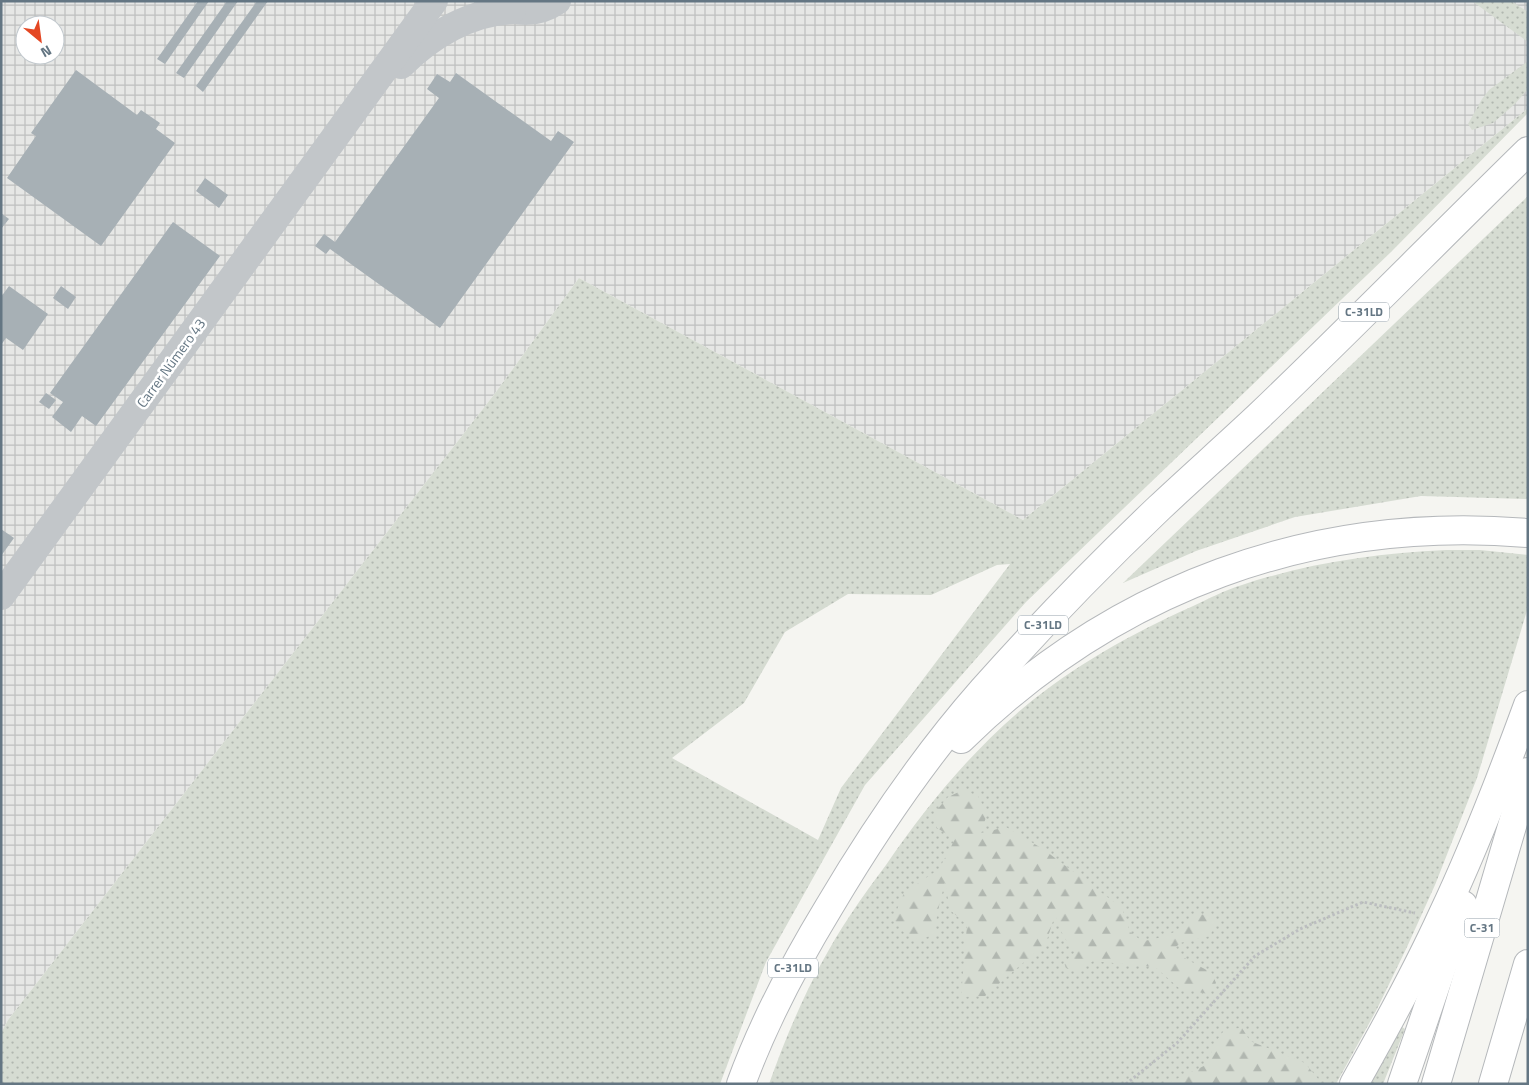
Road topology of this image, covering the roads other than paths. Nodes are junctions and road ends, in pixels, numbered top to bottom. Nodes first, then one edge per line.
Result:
1 (434, 1) edge
2 (557, 1) edge
3 (504, 5) edge
4 (341, 131) junction
5 (1528, 151) edge
6 (1528, 533) edge
7 (1, 596) edge
8 (1528, 705) edge
9 (1516, 772) edge
10 (857, 859) junction
11 (1528, 964) edge
12 (742, 1084) edge
13 (1354, 1084) edge
14 (1402, 1084) edge
15 (1436, 1084) edge
16 (1493, 1084) edge

1 - 4 street, Carrer Número 43
2 - 3 street, Carrer Número 43
3 - 4 street, Carrer Número 43
4 - 7 street, Carrer Número 43
5 - 10 highway, C-31LD
6 - 10 highway
8 - 9 highway
9 - 13 highway
9 - 14 highway
9 - 15 highway, C-31
10 - 12 highway, C-31LD
11 - 16 highway

